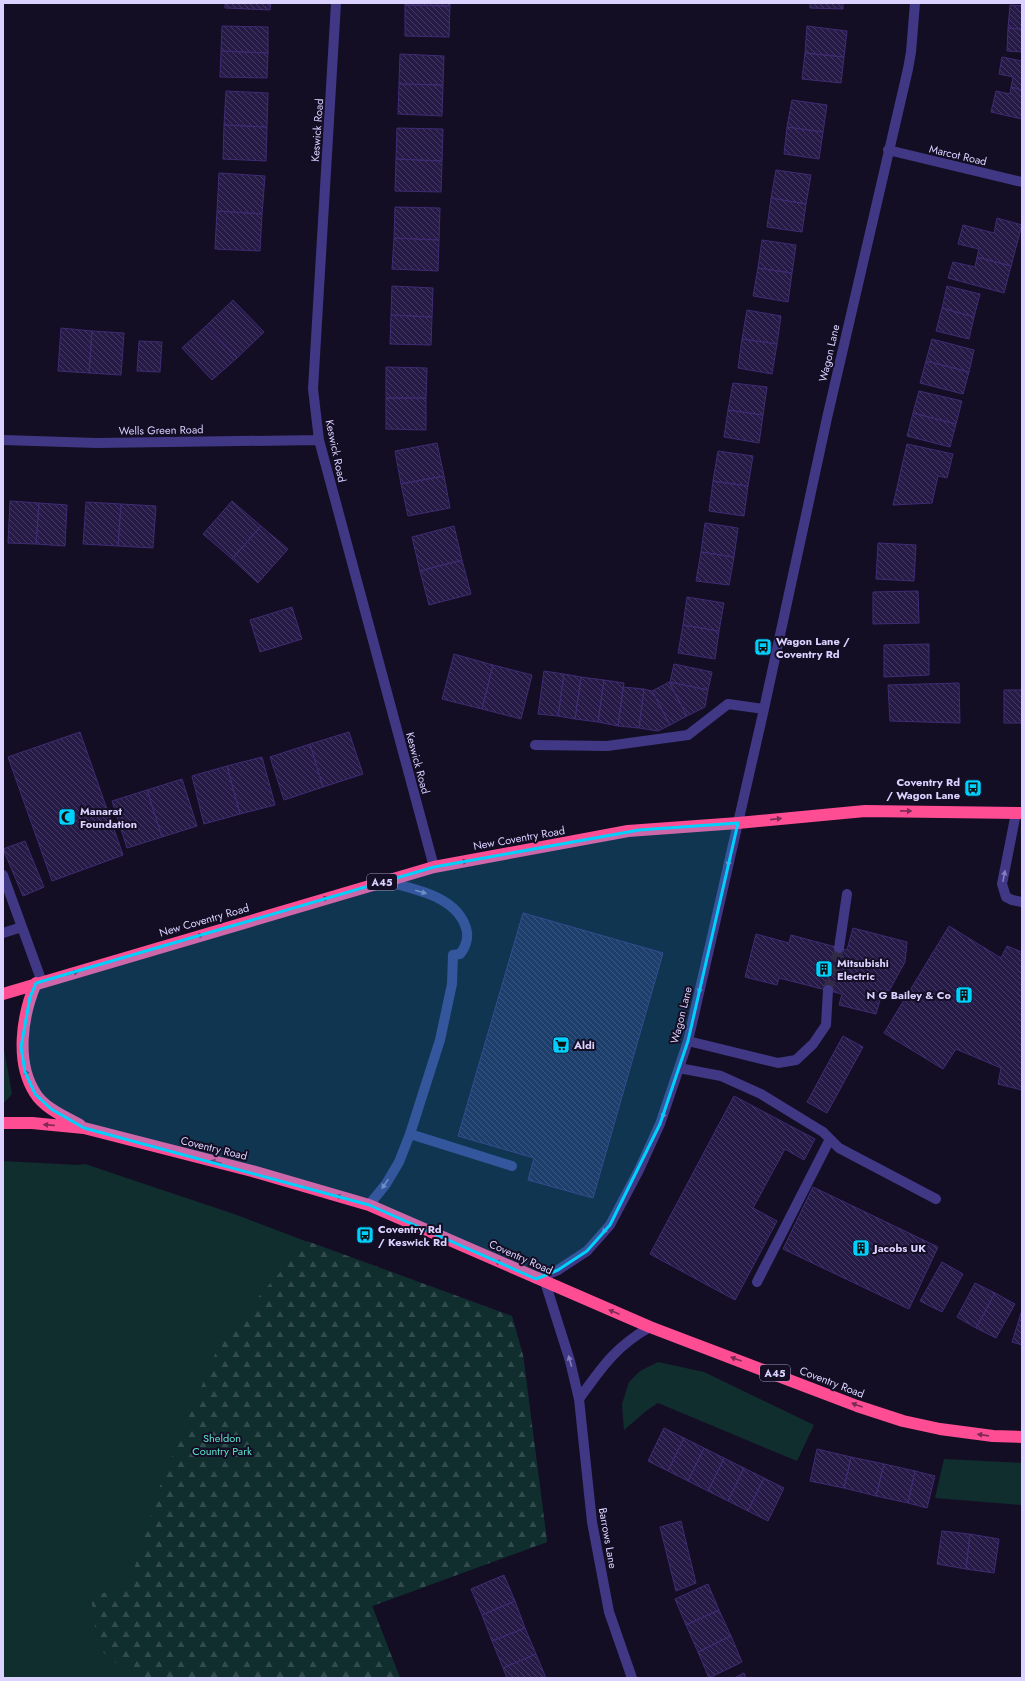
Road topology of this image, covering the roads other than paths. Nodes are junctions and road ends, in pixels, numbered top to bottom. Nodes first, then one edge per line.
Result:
1 (336, 3) edge
2 (915, 3) edge
3 (888, 150) junction
4 (1022, 182) edge
5 (3, 440) edge
6 (318, 440) junction
7 (764, 709) junction
8 (535, 745) dead end
9 (1019, 813) edge
10 (738, 823) junction
11 (434, 867) junction
12 (3, 875) edge
13 (384, 881) junction
14 (847, 894) dead end
15 (1022, 902) edge
16 (22, 926) junction
17 (3, 933) edge
18 (839, 948) tunnel mouth
19 (39, 982) junction
20 (828, 990) tunnel mouth
21 (3, 994) edge
22 (688, 1041) junction
23 (679, 1068) junction
24 (3, 1123) edge
25 (84, 1128) junction
26 (410, 1134) junction
27 (830, 1139) junction
28 (512, 1166) dead end
29 (936, 1199) dead end
30 (369, 1205) junction
31 (540, 1280) junction
32 (757, 1282) dead end
33 (650, 1327) junction
34 (579, 1399) junction
35 (1022, 1437) edge
36 (632, 1678) edge

1 - 6 street, Keswick Road
2 - 3 street, Wagon Lane
3 - 4 street, Marcot Road
3 - 7 street, Wagon Lane
5 - 6 street, Wells Green Road
6 - 11 street, Keswick Road
7 - 8 street
7 - 10 street, Wagon Lane
10 -> 9 highway, New Coventry Road / A45
15 -> 9 street
11 -> 10 highway, New Coventry Road / A45
10 -> 22 street, Wagon Lane
11 - 13 highway, New Coventry Road / A45
12 - 16 street
19 -> 13 highway, New Coventry Road / A45
13 -> 26 street
14 - 18 street
16 - 17 street
16 - 19 street
19 - 21 highway, A45
25 -> 19 highway
20 - 22 street
22 - 23 street, Wagon Lane
23 - 27 street
23 -> 31 street, Wagon Lane
25 -> 24 highway, Coventry Road / A45
30 -> 25 highway, Coventry Road / A45
26 - 28 street
26 -> 30 street
27 - 29 street
27 - 32 street
31 -> 30 highway, Coventry Road / A45
33 -> 31 highway, Coventry Road / A45
34 -> 31 street, Barrows Lane
33 - 34 street
35 -> 33 highway, Coventry Road / A45
34 - 36 street, Barrows Lane

